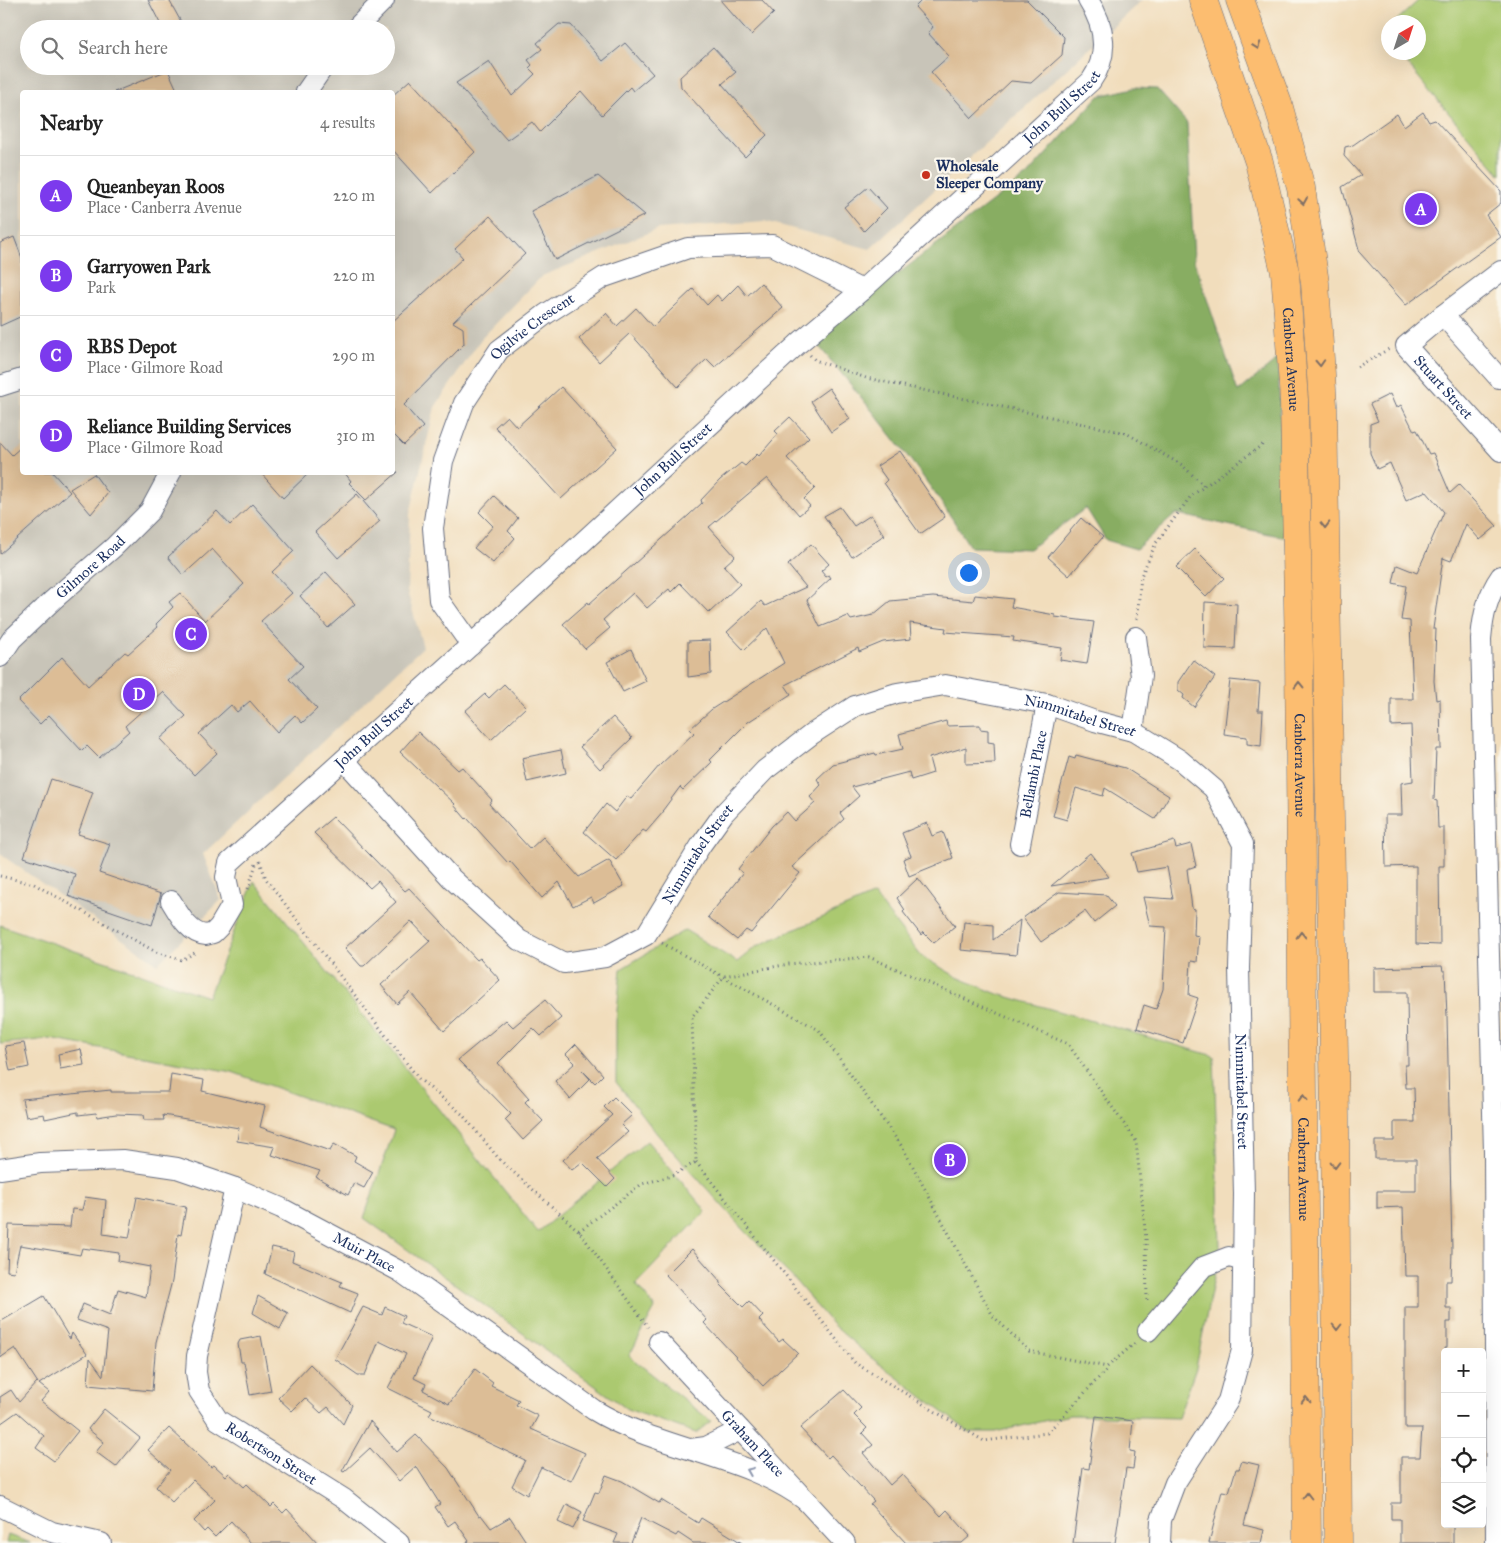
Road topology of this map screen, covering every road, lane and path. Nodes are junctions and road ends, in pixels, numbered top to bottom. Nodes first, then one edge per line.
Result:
1 (384, 0) edge
2 (1088, 0) edge
3 (1203, 0) edge
4 (1240, 0) edge
5 (364, 20) edge
6 (318, 75) edge
7 (307, 90) edge
8 (1501, 271) edge
9 (862, 290) junction
10 (1443, 314) junction
11 (799, 343) junction
12 (1406, 346) junction
13 (1357, 367) dead end
14 (1501, 377) edge
15 (20, 380) edge
16 (0, 386) edge
17 (1265, 443) dead end
18 (1501, 450) edge
19 (169, 475) edge
20 (1204, 486) junction
21 (1501, 576) edge
22 (1136, 637) joint
23 (471, 645) junction
24 (0, 657) edge
25 (1047, 704) junction
26 (1133, 731) junction
27 (344, 760) junction
28 (1020, 844) dead end
29 (259, 857) dead end
30 (0, 876) edge
31 (170, 901) dead end
32 (646, 935) junction
33 (182, 960) dead end
34 (724, 976) junction
35 (1497, 1151) edge
36 (696, 1162) junction
37 (0, 1168) edge
38 (235, 1188) junction
39 (579, 1231) junction
40 (1243, 1261) junction
41 (1148, 1331) junction
42 (659, 1342) joint
43 (1112, 1363) junction
44 (740, 1430) junction
45 (691, 1449) junction
46 (808, 1502) junction
47 (0, 1506) edge
48 (101, 1543) edge
49 (399, 1543) edge
50 (845, 1543) edge
51 (1160, 1543) edge
52 (1307, 1543) edge
53 (1338, 1543) edge
54 (1496, 1543) edge

1 - 5 street
2 - 9 street, John Bull Street
52 -> 3 highway, Canberra Avenue
4 -> 53 highway, Canberra Avenue
6 - 7 street
8 - 10 street
9 - 11 street, John Bull Street
9 - 23 street, Ogilvie Crescent
10 - 12 street
10 - 14 street
11 - 20 path
11 - 23 street, John Bull Street
12 - 13 path
12 - 18 street, Stuart Street
15 - 16 street
17 - 20 path
19 - 24 street, Gilmore Road
20 - 22 path
21 - 35 street
22 - 26 street
23 - 27 street, John Bull Street
25 - 26 street, Nimmitabel Street
25 - 28 street, Bellambi Place
25 - 32 street, Nimmitabel Street
26 - 40 street, Nimmitabel Street
27 - 31 street, John Bull Street
27 - 32 street
29 - 39 path
30 - 33 path
32 - 34 path
34 - 36 path
34 - 41 path
34 - 43 path
35 - 54 street
36 - 39 path
36 - 43 path
37 - 38 street, Muir Place
38 - 45 street, Muir Place
38 - 49 street, Robertson Street
39 - 42 path
40 - 41 street
40 - 51 street, Nimmitabel Street
41 - 43 path
42 - 44 street, Graham Place
44 - 45 street
44 - 46 street, Graham Place
46 -> 45 street, Muir Place
46 - 50 street, Graham Place
47 - 48 street

